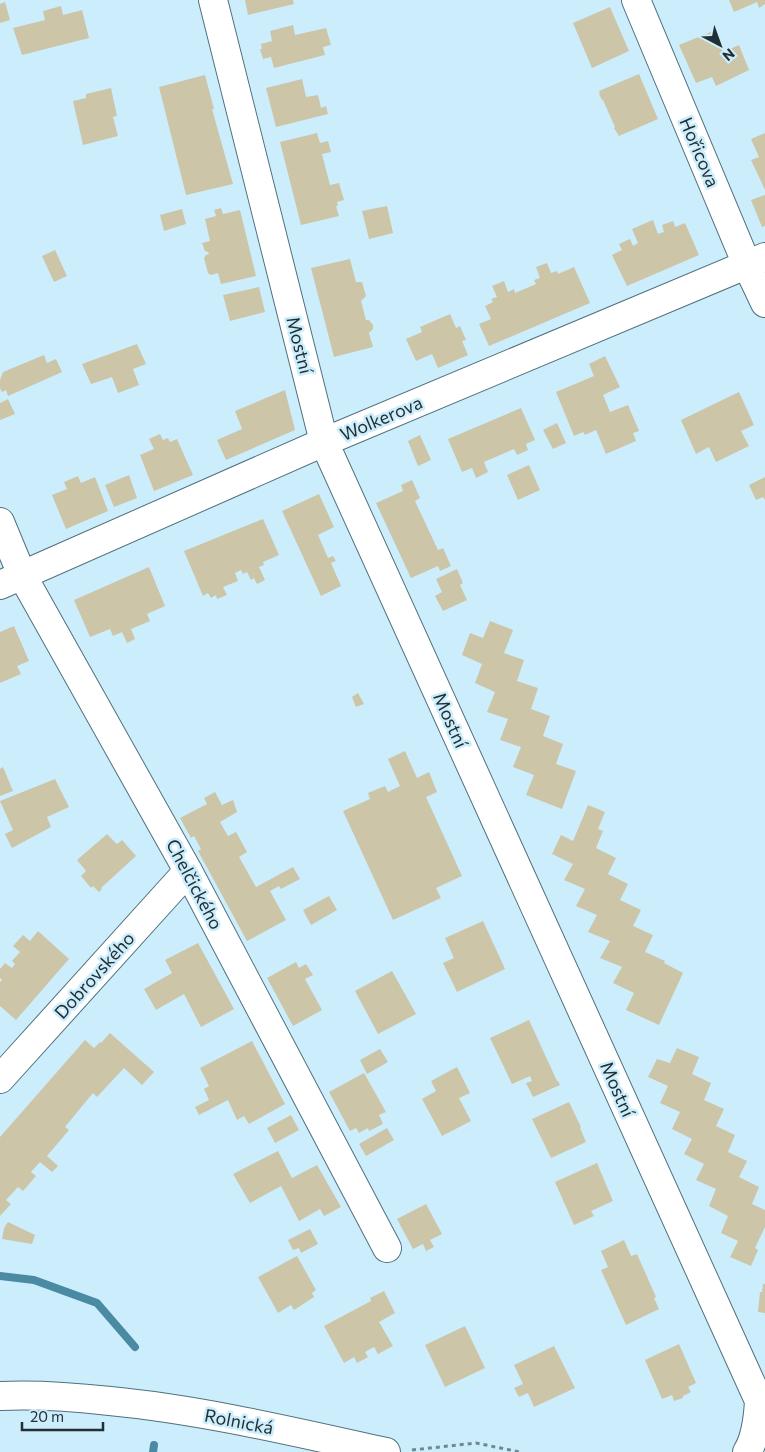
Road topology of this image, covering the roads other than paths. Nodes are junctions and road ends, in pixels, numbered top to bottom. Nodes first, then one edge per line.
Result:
1 (212, 0) edge
2 (636, 0) edge
3 (756, 261) edge
4 (765, 303) edge
5 (324, 442) junction
6 (0, 522) edge
7 (11, 580) edge
8 (188, 871) junction
9 (0, 1079) edge
10 (387, 1248) dead end
11 (0, 1396) edge
12 (762, 1407) edge
13 (397, 1451) edge
14 (747, 1452) edge

1 - 5 street, Mostní
2 - 3 street, Hořicova
3 - 4 street, Hořicova
3 - 5 street, Wolkerova
5 - 7 street, Wolkerova
5 - 12 street, Mostní
6 - 7 street, Chelčického
7 - 8 street, Chelčického
8 - 9 street, Dobrovského
8 - 10 street, Chelčického
11 - 13 street, Rolnická
12 - 14 street

